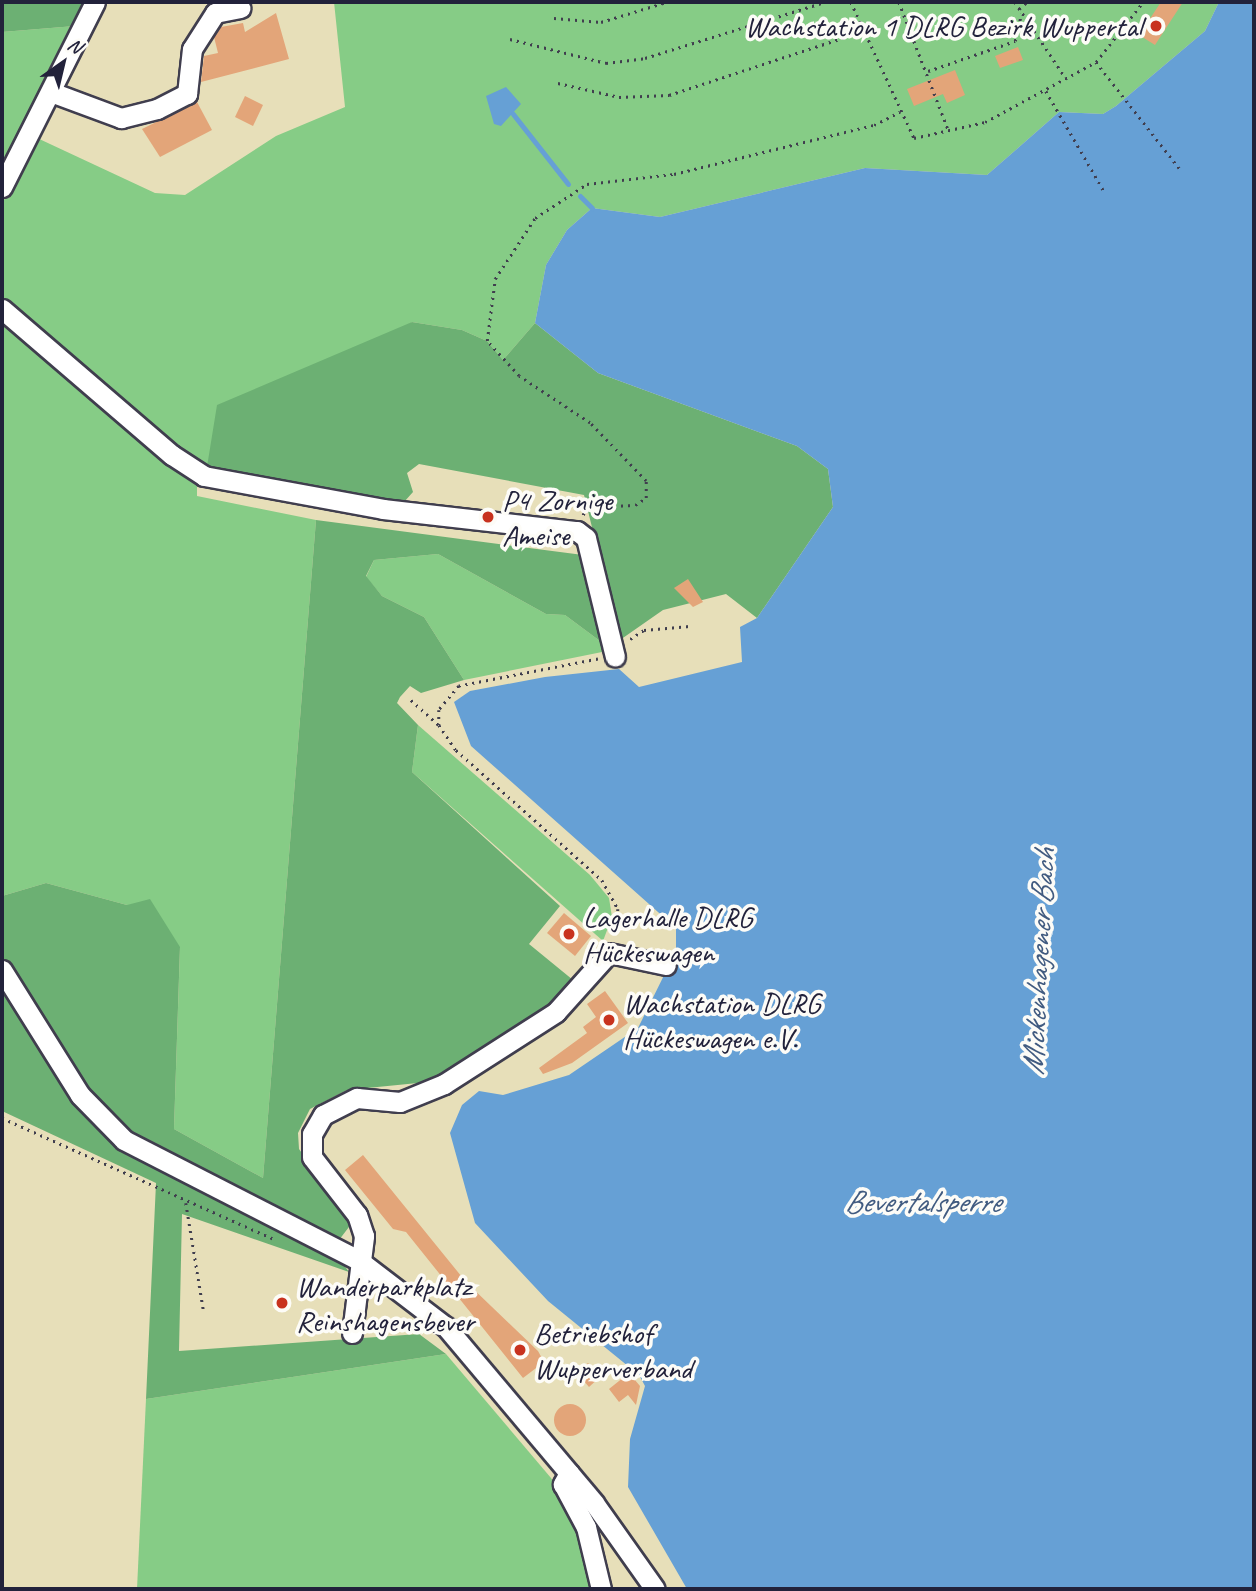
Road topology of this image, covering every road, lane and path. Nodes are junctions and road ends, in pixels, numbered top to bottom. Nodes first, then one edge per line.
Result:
1 (95, 2) edge
2 (667, 2) edge
3 (825, 2) edge
4 (851, 2) edge
5 (900, 2) edge
6 (1015, 2) edge
7 (1027, 2) edge
8 (1143, 2) edge
9 (242, 8) dead end
10 (1020, 11) junction
11 (554, 18) dead end
12 (864, 31) junction
13 (510, 39) dead end
14 (1096, 61) junction
15 (928, 71) junction
16 (1065, 77) junction
17 (558, 83) dead end
18 (1046, 91) junction
19 (51, 92) junction
20 (900, 112) junction
21 (948, 130) junction
22 (1180, 169) dead end
23 (2, 187) edge
24 (1104, 191) dead end
25 (2, 309) edge
26 (577, 531) junction
27 (690, 626) dead end
28 (614, 653) junction
29 (411, 700) dead end
30 (439, 725) junction
31 (609, 953) junction
32 (666, 965) dead end
33 (2, 970) edge
34 (2, 1118) edge
35 (357, 1259) junction
36 (204, 1313) dead end
37 (352, 1333) dead end
38 (569, 1473) junction
39 (601, 1589) edge
40 (655, 1589) edge

1 - 19 street
2 - 11 path
3 - 13 path
4 - 12 path
5 - 15 path
6 - 10 path
7 - 10 path
8 - 14 path
9 - 19 street
10 - 15 path
10 - 16 path
12 - 17 path
12 - 20 path
14 - 16 path
14 - 22 path
15 - 21 path
16 - 18 path
18 - 21 path
18 - 24 path
19 - 23 street
20 - 21 path
20 - 26 path
25 - 26 street
26 - 28 street
27 - 28 path
28 - 30 path
29 - 30 path
30 - 31 path
31 - 32 street
31 - 35 street
33 - 35 street
34 - 36 path
35 - 37 street
35 - 38 street
38 - 39 street
38 - 40 street

